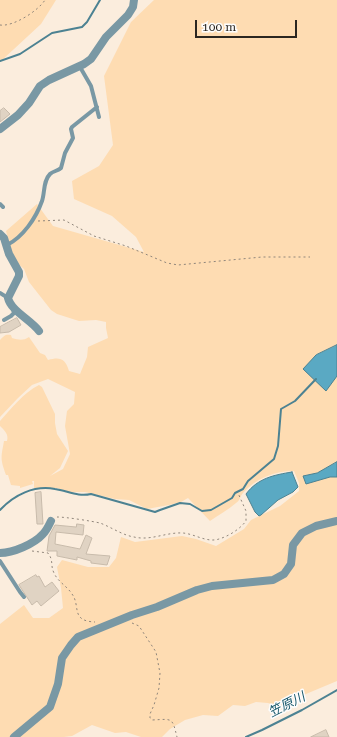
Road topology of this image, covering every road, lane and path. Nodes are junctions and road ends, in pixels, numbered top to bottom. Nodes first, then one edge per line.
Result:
1 (45, 0) edge
2 (134, 0) edge
3 (0, 25) edge
4 (80, 67) junction
5 (97, 107) junction
6 (99, 117) dead end
7 (0, 129) edge
8 (32, 222) junction
9 (0, 234) edge
10 (7, 245) junction
11 (310, 257) dead end
12 (0, 293) edge
13 (8, 298) junction
14 (13, 308) junction
15 (4, 320) dead end
16 (39, 330) dead end
17 (238, 493) dead end
18 (51, 520) joint
19 (337, 521) edge
20 (18, 548) junction
21 (0, 553) edge
22 (0, 561) edge
23 (24, 597) dead end
24 (96, 622) dead end
25 (132, 623) dead end
26 (14, 737) edge
27 (177, 737) edge

1 - 3 path
2 - 4 street
4 - 5 lane
4 - 7 street
5 - 6 lane
5 - 8 lane
8 - 10 lane
8 - 11 path
9 - 10 street
10 - 13 street
12 - 13 lane
13 - 14 street
14 - 15 lane
14 - 16 street
17 - 18 path
18 - 20 street
19 - 26 street
20 - 21 street
20 - 24 path
22 - 23 lane
25 - 27 path

